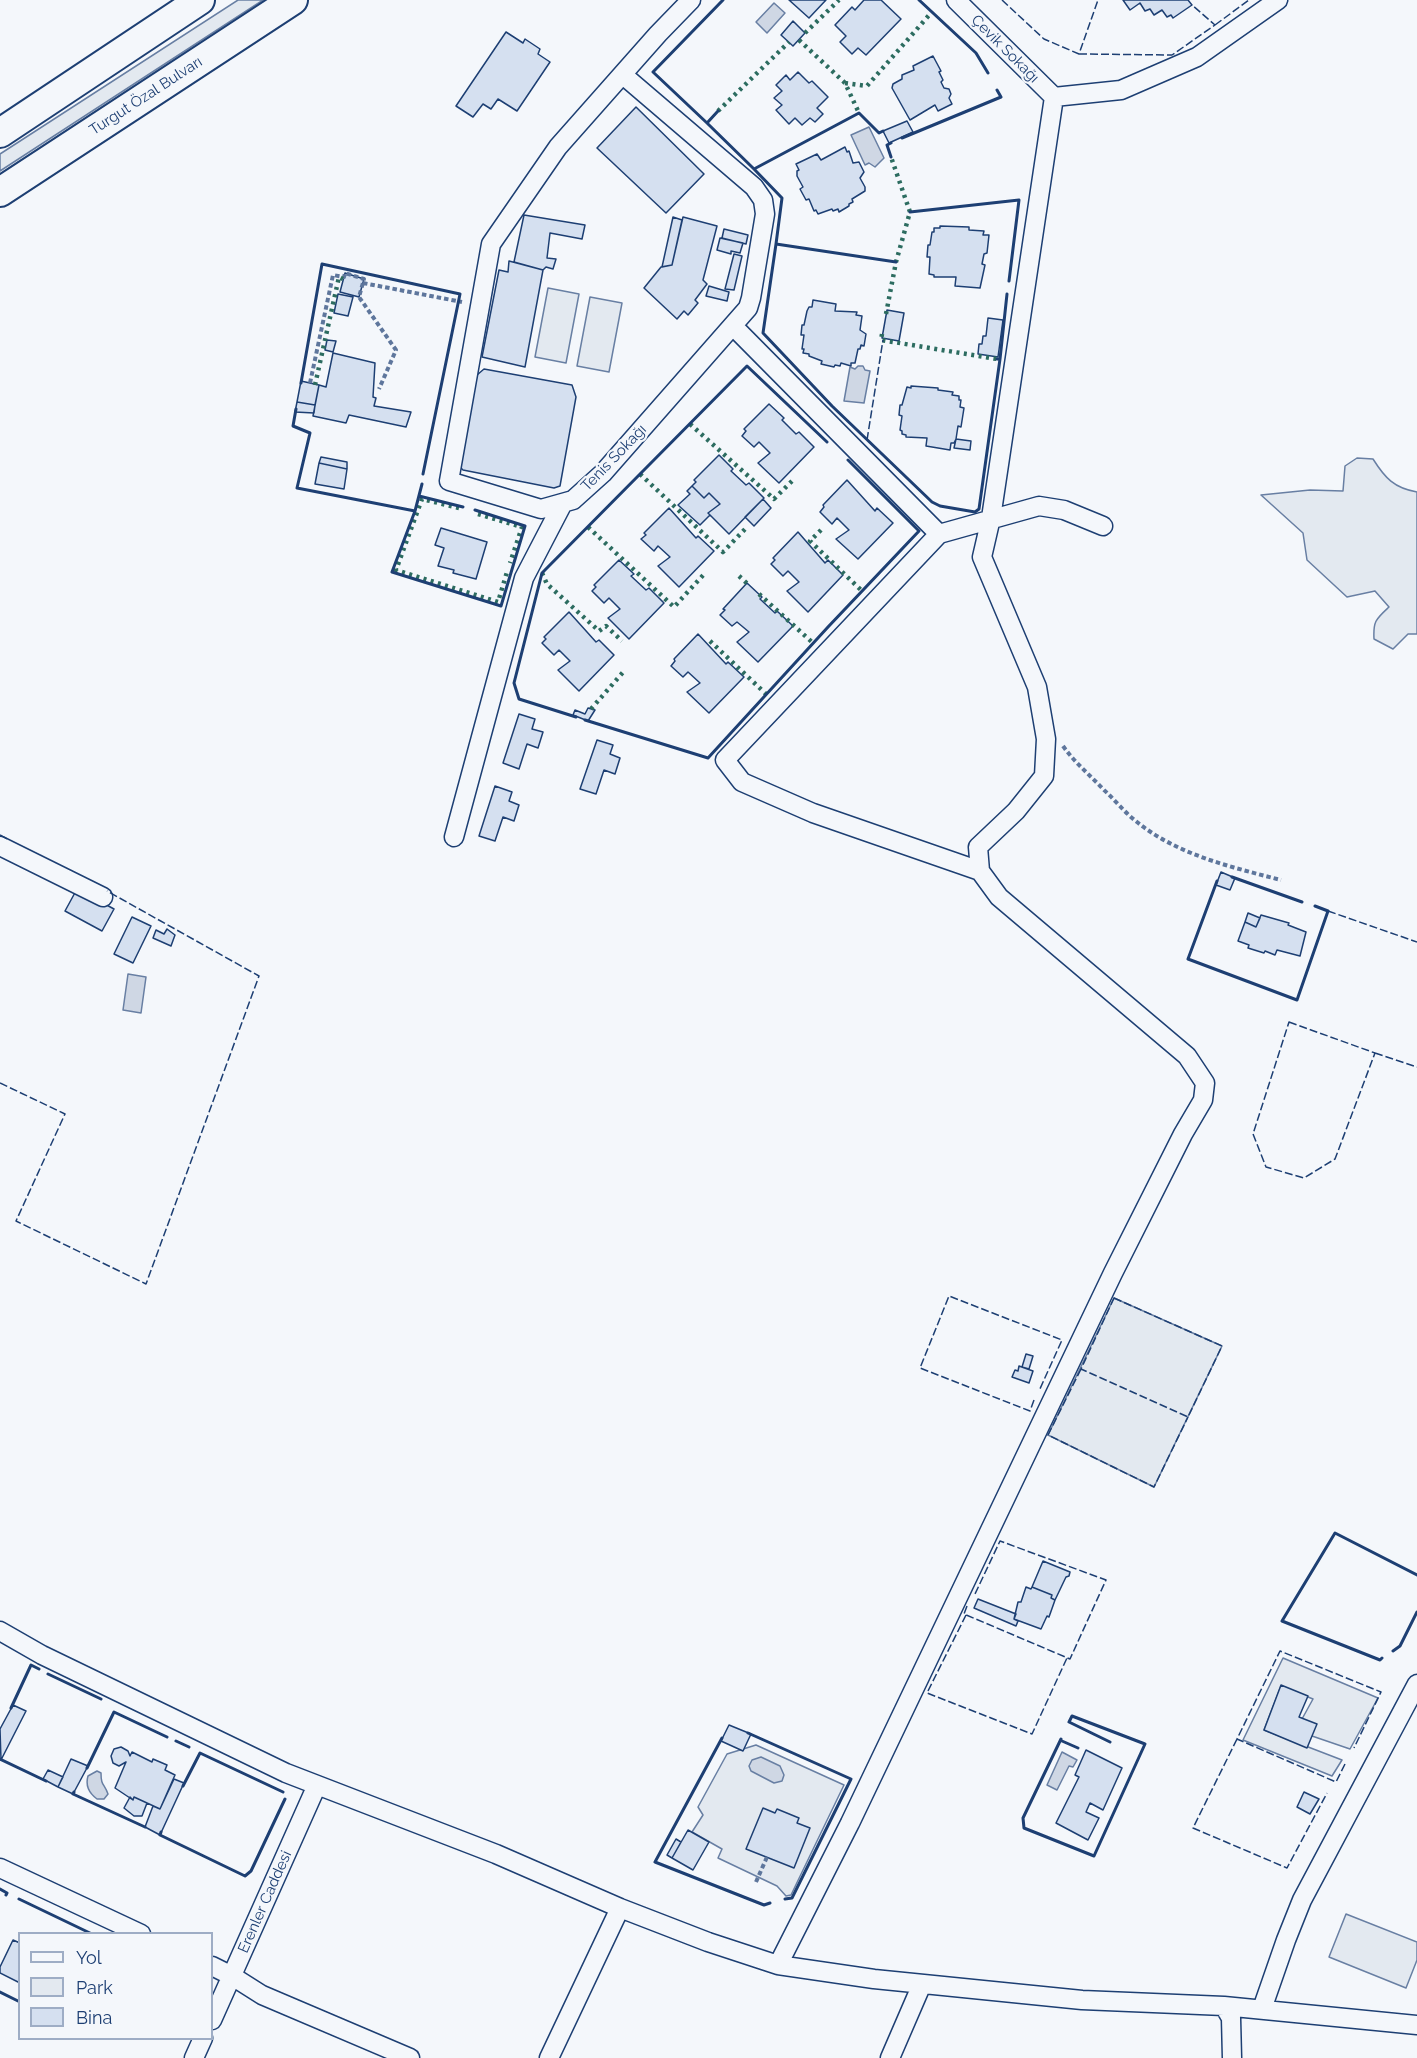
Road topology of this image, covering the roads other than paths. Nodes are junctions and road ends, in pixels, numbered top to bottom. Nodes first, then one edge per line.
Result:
1 (200, 0) edge
2 (293, 0) edge
3 (692, 0) edge
4 (956, 0) edge
5 (1278, 0) edge
6 (622, 75) junction
7 (1054, 97) junction
8 (0, 133) edge
9 (0, 192) edge
10 (733, 326) junction
11 (563, 503) junction
12 (991, 518) junction
13 (1103, 526) dead end
14 (939, 534) junction
15 (454, 837) dead end
16 (0, 846) edge
17 (980, 871) junction
18 (103, 897) dead end
19 (0, 1631) edge
20 (1417, 1684) edge
21 (317, 1785) junction
22 (0, 1868) edge
23 (620, 1908) junction
24 (137, 1932) edge
25 (778, 1965) junction
26 (213, 1966) edge
27 (232, 1976) junction
28 (922, 1984) junction
29 (1224, 2006) junction
30 (1262, 2009) junction
31 (213, 2018) edge
32 (1417, 2025) edge
33 (202, 2040) edge
34 (194, 2058) edge
35 (410, 2058) edge
36 (549, 2058) edge
37 (890, 2058) edge
38 (1233, 2058) edge

1 - 8 main road
2 - 9 main road, Turgut Özal Bulvarı
3 - 6 street, Tenis Sokağı
4 - 7 street, Çevik Sokağı
5 - 7 street
6 - 10 street, Tenis Sokağı
6 - 11 street, Tenis Sokağı
7 - 12 street
10 - 11 street, Tenis Sokağı
10 - 14 street
11 - 15 street
12 - 13 street
12 - 14 street
12 - 17 street
14 - 17 street
16 - 18 street
17 - 25 street
19 - 21 street
20 - 30 street
21 - 23 street
21 - 27 street, Erenler Caddesi
22 - 24 street
23 - 25 street
23 - 36 street
25 - 28 street
26 - 27 street
27 - 31 street, Erenler Caddesi
27 - 35 street
28 - 29 street
28 - 37 street
29 - 30 street
29 - 38 street
30 - 32 street
33 - 34 street

